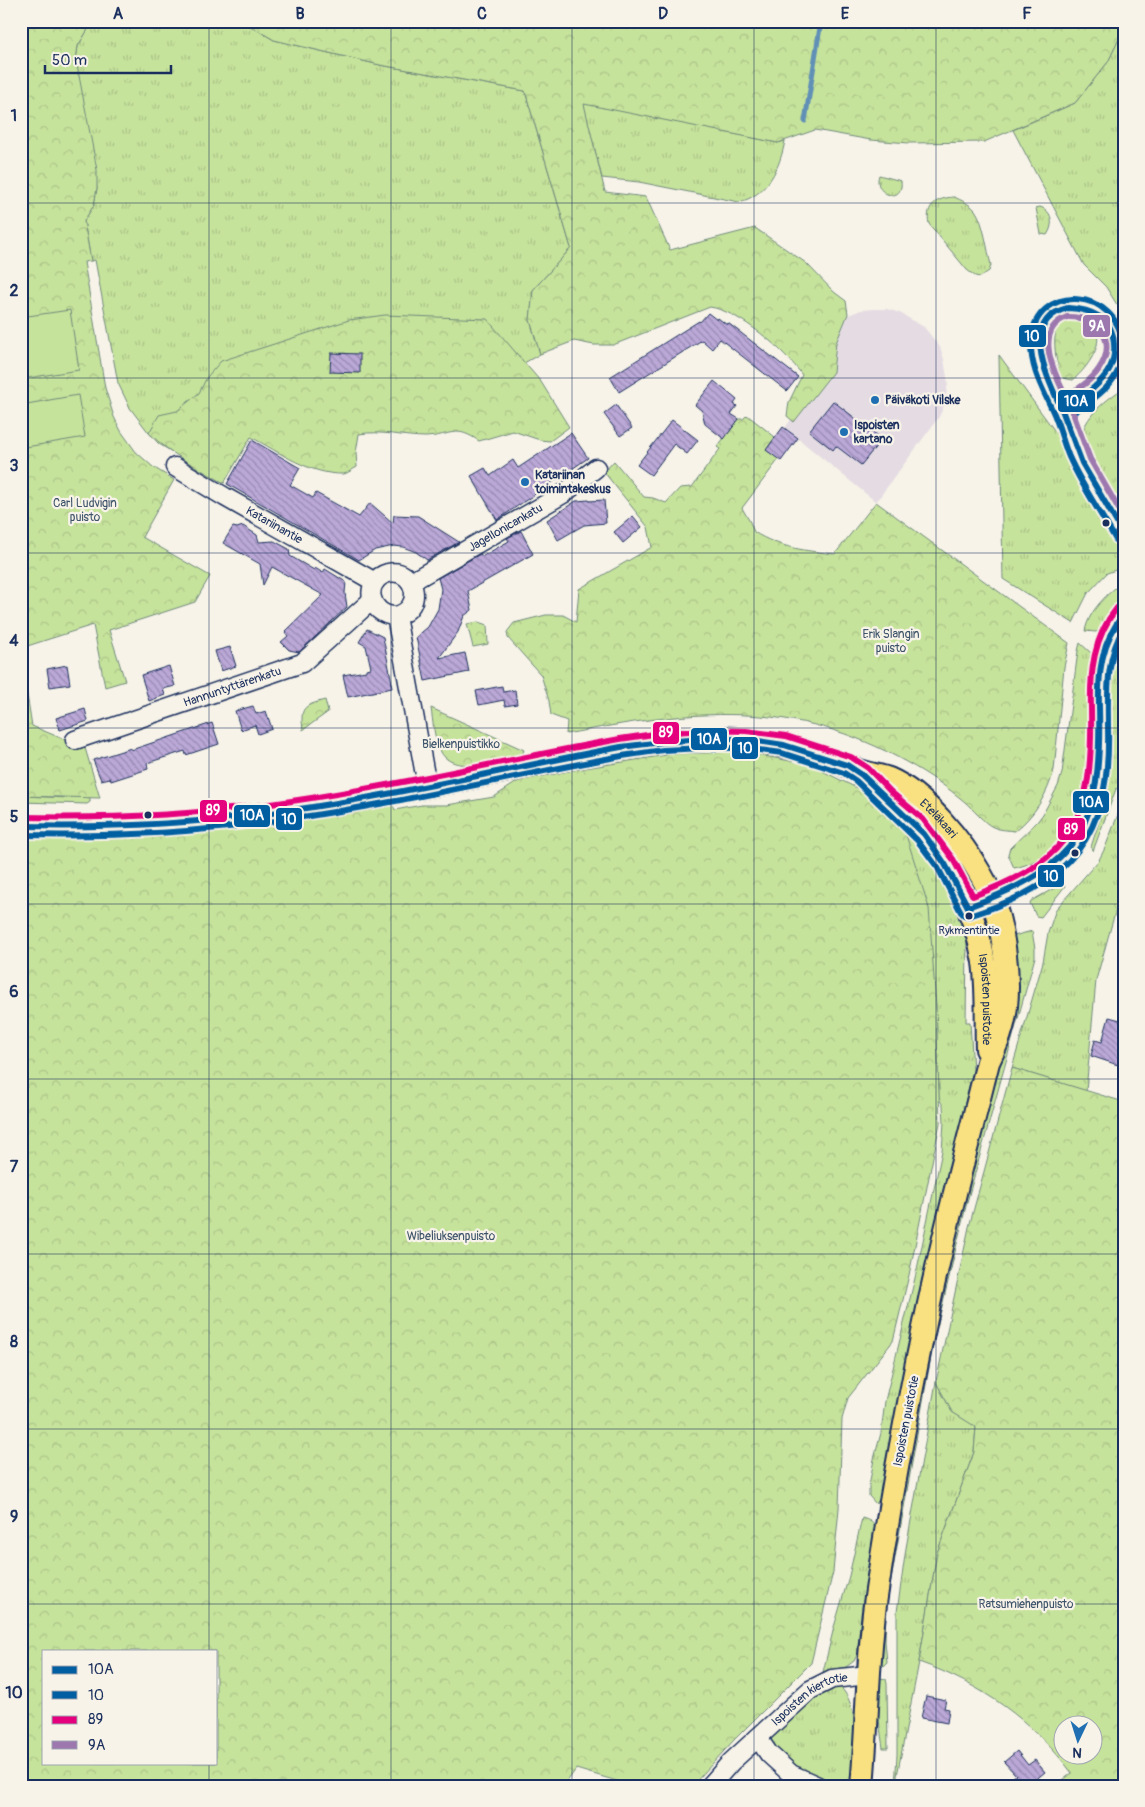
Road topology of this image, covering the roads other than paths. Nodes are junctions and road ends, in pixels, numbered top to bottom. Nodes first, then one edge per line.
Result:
1 (175, 467) dead end
2 (596, 468) dead end
3 (375, 582) junction
4 (411, 582) junction
5 (372, 600) junction
6 (1124, 614) edge
7 (396, 616) junction
8 (74, 740) dead end
9 (856, 770) junction
10 (427, 786) junction
11 (21, 826) edge
12 (993, 899) junction
13 (968, 908) junction
14 (988, 1062) junction
15 (868, 1675) junction
16 (758, 1738) junction
17 (710, 1786) edge
18 (818, 1786) edge
19 (862, 1786) edge

1 - 3 street, Katariinantie
2 - 4 street, Jagellonicankatu
3 - 4 street
3 - 5 street
4 - 7 street
5 - 7 street
5 - 8 street, Hannuntyttärenkatu
6 - 12 street
7 - 10 street
9 - 10 main road, Eteläkaari
9 - 12 main road, Eteläkaari
9 - 13 main road, Eteläkaari
10 - 11 main road, Eteläkaari
12 - 13 street
12 - 14 main road, Ispoisten puistotie
13 - 14 main road, Ispoisten puistotie
14 - 15 main road, Ispoisten puistotie
15 - 16 street, Ispoisten kiertotie
15 - 19 main road, Ispoisten puistotie
16 - 17 street, Ispoisten kiertotie
16 - 18 street

